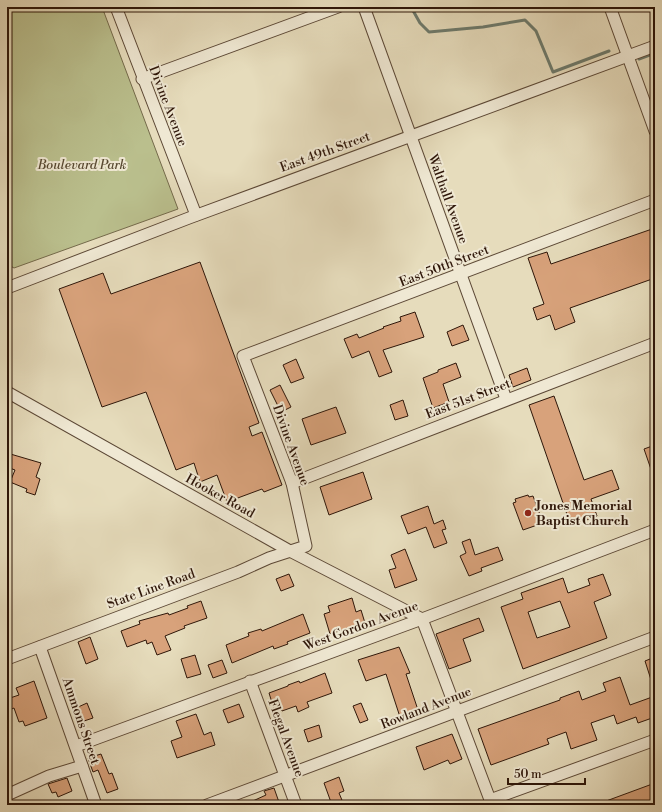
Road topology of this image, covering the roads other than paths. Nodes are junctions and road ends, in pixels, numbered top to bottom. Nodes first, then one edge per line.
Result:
1 (116, 7) edge
2 (338, 7) edge
3 (364, 7) edge
4 (610, 7) edge
5 (655, 46) edge
6 (628, 56) junction
7 (142, 79) junction
8 (655, 131) edge
9 (410, 135) junction
10 (655, 200) edge
11 (196, 215) junction
12 (460, 275) junction
13 (7, 288) edge
14 (655, 343) edge
15 (243, 356) joint
16 (7, 392) edge
17 (506, 399) junction
18 (292, 482) junction
19 (655, 530) edge
20 (306, 546) joint
21 (290, 551) junction
22 (422, 619) junction
23 (655, 637) edge
24 (40, 647) junction
25 (7, 659) edge
26 (250, 681) junction
27 (457, 712) junction
28 (655, 740) edge
29 (76, 746) junction
30 (82, 766) junction
31 (285, 776) junction
32 (7, 795) edge
33 (491, 803) edge
34 (96, 805) edge
35 (207, 805) edge
36 (296, 805) edge

1 - 7 street, Divine Avenue
2 - 7 street
3 - 9 street, Walthall Avenue
4 - 6 street
5 - 6 street, East 49th Street
6 - 8 street
6 - 9 street, East 49th Street
7 - 11 street, Divine Avenue
9 - 11 street, East 49th Street
9 - 12 street, Walthall Avenue
10 - 12 street, East 50th Street
11 - 13 street, East 49th Street
12 - 15 street, East 50th Street
12 - 17 street, Walthall Avenue
14 - 17 street, East 51st Street
15 - 18 street, Divine Avenue
16 - 21 street, Hooker Road
17 - 18 street, East 51st Street
18 - 20 street, Divine Avenue
19 - 22 street, West Gordon Avenue
20 - 21 street, State Line Road
21 - 22 street, Hooker Road
21 - 24 street, State Line Road
22 - 26 street, West Gordon Avenue
22 - 27 street
23 - 27 street, Rowland Avenue
24 - 25 street, State Line Road
24 - 29 street, Ammons Street
26 - 29 street, West Gordon Avenue
26 - 31 street, Flegal Avenue
27 - 31 street, Rowland Avenue
27 - 33 street
28 - 33 street
29 - 30 street, Ammons Street
30 - 32 street
30 - 34 street, Ammons Street
31 - 35 street, Rowland Avenue
31 - 36 street, Flegal Avenue

